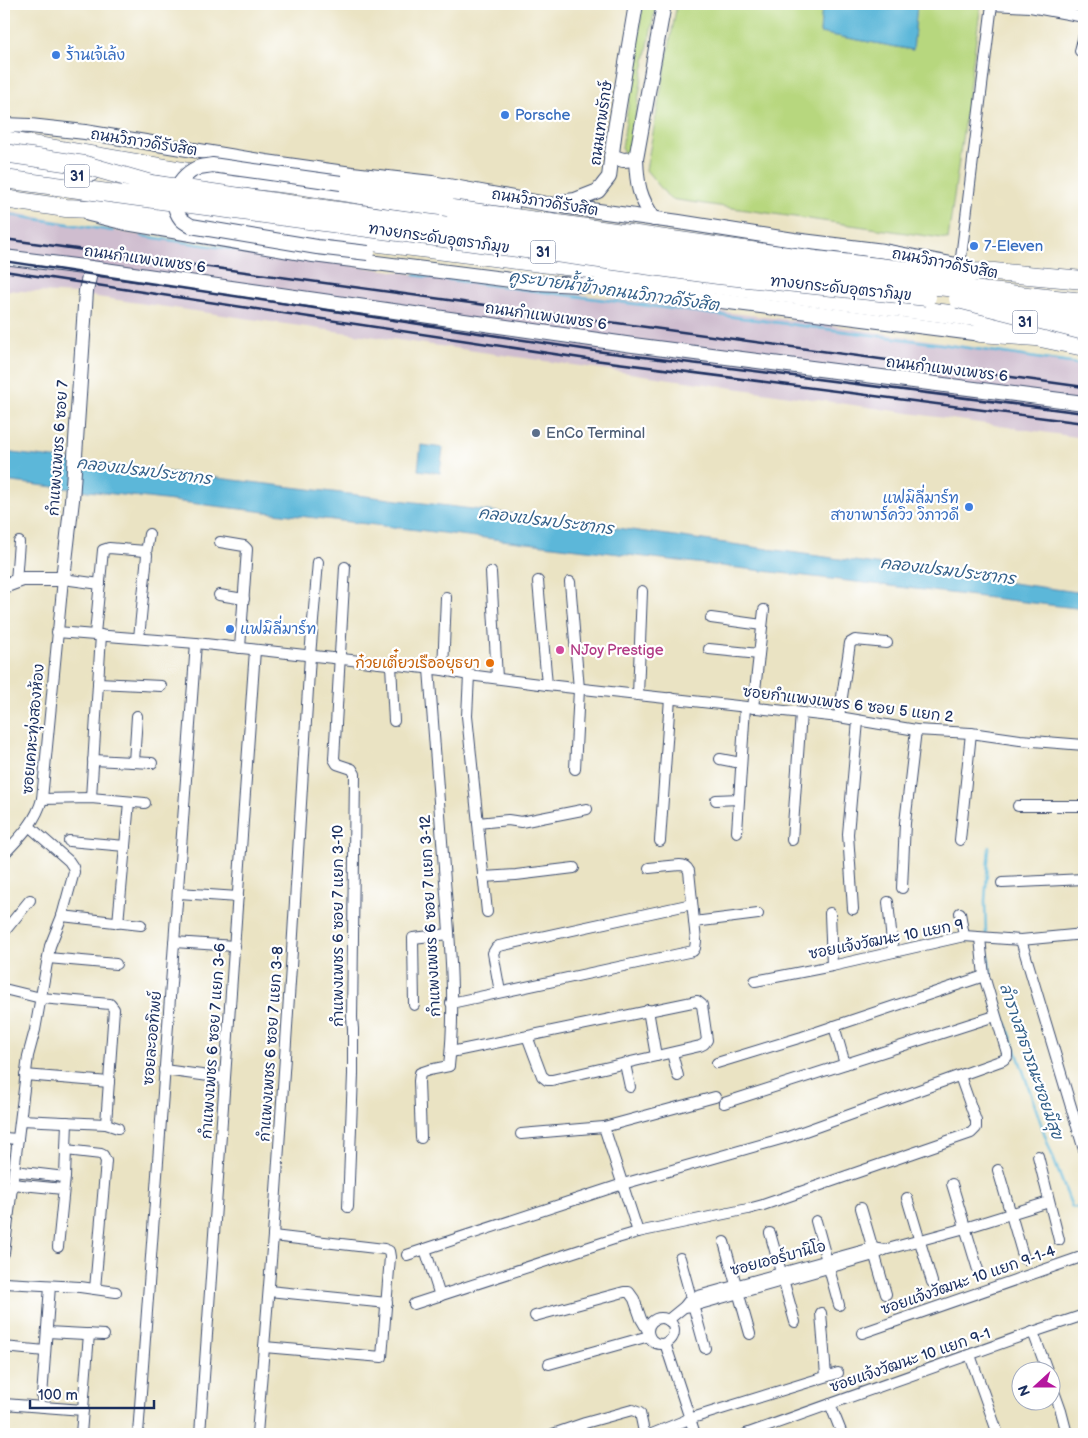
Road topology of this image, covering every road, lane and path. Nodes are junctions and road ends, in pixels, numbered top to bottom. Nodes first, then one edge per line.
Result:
1 (636, 4) edge
2 (664, 4) edge
3 (992, 4) edge
4 (1030, 6) edge
5 (1084, 17) edge
6 (1084, 35) edge
7 (1080, 51) dead end
8 (4, 125) edge
9 (4, 140) edge
10 (4, 153) edge
11 (612, 156) junction
12 (636, 159) junction
13 (4, 166) edge
14 (4, 179) edge
15 (151, 184) junction
16 (380, 198) junction
17 (4, 199) edge
18 (292, 200) junction
19 (547, 204) junction
20 (66, 208) junction
21 (654, 219) junction
22 (679, 222) junction
23 (4, 257) edge
24 (960, 266) junction
25 (91, 268) junction
26 (1084, 280) edge
27 (701, 282) junction
28 (602, 286) junction
29 (1084, 288) edge
30 (632, 290) junction
31 (958, 299) junction
32 (1084, 304) edge
33 (1084, 316) edge
34 (1084, 329) edge
35 (980, 333) junction
36 (1084, 347) edge
37 (1084, 356) edge
38 (1084, 403) edge
39 (150, 534) dead end
40 (19, 542) dead end
41 (220, 542) dead end
42 (146, 553) junction
43 (318, 562) dead end
44 (346, 567) dead end
45 (491, 572) dead end
46 (63, 579) junction
47 (538, 581) dead end
48 (570, 582) dead end
49 (10, 583) edge
50 (100, 584) junction
51 (642, 591) dead end
52 (219, 596) dead end
53 (446, 597) dead end
54 (244, 599) junction
55 (764, 610) dead end
56 (711, 618) dead end
57 (762, 625) junction
58 (57, 632) junction
59 (98, 634) junction
60 (139, 638) junction
61 (196, 643) junction
62 (887, 643) dead end
63 (240, 648) junction
64 (709, 649) dead end
65 (255, 650) junction
66 (759, 654) junction
67 (310, 656) junction
68 (340, 659) junction
69 (392, 664) junction
70 (429, 670) junction
71 (443, 670) junction
72 (469, 675) junction
73 (497, 678) junction
74 (98, 683) junction
75 (547, 685) junction
76 (161, 686) dead end
77 (579, 689) junction
78 (638, 695) junction
79 (670, 698) junction
80 (749, 707) junction
81 (801, 713) junction
82 (137, 716) dead end
83 (840, 717) junction
84 (394, 721) dead end
85 (858, 721) junction
86 (916, 730) junction
87 (971, 734) junction
88 (1084, 746) edge
89 (720, 759) dead end
90 (93, 760) junction
91 (134, 762) junction
92 (741, 763) junction
93 (152, 764) dead end
94 (575, 769) dead end
95 (42, 798) junction
96 (91, 798) junction
97 (716, 800) dead end
98 (739, 800) junction
99 (129, 802) junction
100 (145, 803) dead end
101 (1018, 806) dead end
102 (1084, 806) edge
103 (587, 809) dead end
104 (478, 823) junction
105 (29, 826) junction
106 (737, 832) dead end
107 (792, 840) dead end
108 (960, 840) dead end
109 (660, 841) dead end
110 (70, 842) dead end
111 (126, 846) junction
112 (4, 854) edge
113 (574, 868) dead end
114 (649, 868) dead end
115 (483, 877) junction
116 (1084, 879) edge
117 (1002, 883) dead end
118 (902, 888) dead end
119 (179, 893) junction
120 (238, 898) junction
121 (30, 900) dead end
122 (888, 902) dead end
123 (692, 904) junction
124 (853, 908) dead end
125 (487, 912) dead end
126 (830, 913) dead end
127 (960, 913) dead end
128 (758, 914) dead end
129 (62, 916) junction
130 (694, 922) junction
131 (118, 923) junction
132 (141, 925) dead end
133 (4, 932) edge
134 (449, 934) junction
135 (964, 936) junction
136 (1083, 937) edge
137 (983, 938) junction
138 (1021, 940) junction
139 (174, 942) junction
140 (235, 946) junction
141 (893, 952) junction
142 (48, 958) junction
143 (116, 964) dead end
144 (832, 966) junction
145 (984, 976) junction
146 (755, 981) dead end
147 (4, 989) edge
148 (500, 992) junction
149 (41, 998) junction
150 (451, 1003) junction
151 (414, 1005) dead end
152 (648, 1010) junction
153 (995, 1016) junction
154 (834, 1026) junction
155 (527, 1036) junction
156 (451, 1052) junction
157 (672, 1053) junction
158 (656, 1056) junction
159 (717, 1063) dead end
160 (625, 1064) junction
161 (845, 1064) junction
162 (164, 1070) junction
163 (25, 1075) junction
164 (678, 1076) dead end
165 (960, 1076) junction
166 (224, 1078) junction
167 (110, 1082) junction
168 (630, 1087) dead end
169 (715, 1097) dead end
170 (724, 1104) dead end
171 (21, 1120) junction
172 (68, 1122) junction
173 (106, 1124) junction
174 (604, 1127) junction
175 (118, 1128) dead end
176 (520, 1134) dead end
177 (4, 1138) edge
178 (421, 1138) dead end
179 (18, 1139) junction
180 (66, 1150) junction
181 (1084, 1150) edge
182 (1038, 1156) dead end
183 (998, 1170) dead end
184 (14, 1171) junction
185 (65, 1176) junction
186 (12, 1184) junction
187 (623, 1184) junction
188 (952, 1184) dead end
189 (63, 1189) junction
190 (907, 1198) dead end
191 (1050, 1202) junction
192 (348, 1207) dead end
193 (861, 1208) dead end
194 (1012, 1214) junction
195 (816, 1221) dead end
196 (965, 1228) junction
197 (638, 1232) junction
198 (770, 1233) dead end
199 (5, 1234) edge
200 (273, 1236) junction
201 (1059, 1240) dead end
202 (920, 1241) junction
203 (724, 1242) dead end
204 (58, 1247) dead end
205 (425, 1248) junction
206 (873, 1252) junction
207 (4, 1253) edge
208 (407, 1255) dead end
209 (1084, 1256) edge
210 (680, 1258) dead end
211 (1024, 1259) dead end
212 (828, 1264) junction
213 (978, 1270) dead end
214 (782, 1277) junction
215 (4, 1282) edge
216 (932, 1282) dead end
217 (50, 1286) junction
218 (95, 1289) junction
219 (737, 1289) junction
220 (269, 1291) junction
221 (116, 1292) dead end
222 (886, 1294) dead end
223 (440, 1296) junction
224 (387, 1303) junction
225 (690, 1303) junction
226 (414, 1304) dead end
227 (839, 1305) dead end
228 (821, 1313) dead end
229 (1084, 1315) edge
230 (535, 1316) dead end
231 (668, 1320) junction
232 (795, 1322) dead end
233 (47, 1332) junction
234 (1033, 1332) junction
235 (649, 1333) junction
236 (862, 1333) dead end
237 (89, 1334) junction
238 (750, 1334) dead end
239 (104, 1335) dead end
240 (665, 1343) junction
241 (4, 1347) edge
242 (264, 1347) junction
243 (705, 1348) dead end
244 (45, 1351) junction
245 (970, 1355) junction
246 (1043, 1360) edge
247 (549, 1364) dead end
248 (838, 1373) dead end
249 (826, 1376) junction
250 (42, 1397) dead end
251 (4, 1404) edge
252 (830, 1404) junction
253 (1060, 1408) edge
254 (83, 1410) junction
255 (689, 1420) junction
256 (81, 1434) edge
257 (138, 1434) edge
258 (200, 1434) edge
259 (257, 1434) edge
260 (553, 1434) edge
261 (650, 1434) edge
262 (695, 1434) edge
263 (746, 1434) edge
264 (842, 1434) edge
265 (998, 1434) edge
266 (1067, 1434) edge

1 - 11 main road, ถนนเทพรักษ์
2 - 12 main road
3 - 4 street
3 - 24 street
4 - 5 street
6 - 7 street
8 - 19 main road, ถนนวิภาวดีรังสิต
9 - 16 highway
10 - 15 highway, ทางยกระดับอุตราภิมุข, bridge
11 - 12 main road
11 - 19 main road, ถนนเทพรักษ์
12 - 21 main road
13 - 15 highway, ทางยกระดับอุตราภิมุข / 31, bridge
13 - 18 highway, ถนนวิภาวดีรังสิต / 31
14 - 31 highway, ทางยกระดับอุตราภิมุข / 31, bridge
15 - 32 highway, ทางยกระดับอุตราภิมุข / 31, bridge
16 - 18 highway
16 - 26 highway, bridge
17 - 20 highway, 31
18 - 32 highway, ถนนวิภาวดีรังสิต / 31
19 - 21 main road, ถนนวิภาวดีรังสิต
20 - 27 highway, 31
20 - 28 main road, 31
21 - 22 main road, ถนนวิภาวดีรังสิต
22 - 24 main road, ถนนวิภาวดีรังสิต
22 - 28 main road, bridge
23 - 25 main road, ถนนกำแพงเพชร 6
24 - 29 main road, ถนนวิภาวดีรังสิต
25 - 38 main road, ถนนกำแพงเพชร 6
25 - 46 main road, กำแพงเพชร 6 ซอย 7
27 - 30 highway
27 - 34 highway, 31
28 - 30 main road, 31
30 - 35 main road, 31
31 - 33 highway, ทางยกระดับอุตราภิมุข / 31, bridge
31 - 34 highway, bridge
35 - 36 highway
35 - 37 main road, 31
39 - 42 street
40 - 49 street
41 - 54 street
42 - 50 street
42 - 60 street
43 - 67 street, กำแพงเพชร 6 ซอย 7 แยก 3-8
44 - 68 street
45 - 73 street
46 - 49 main road
46 - 50 street
46 - 58 street, กำแพงเพชร 6 ซอย 7
47 - 75 street
48 - 77 street
50 - 59 street
51 - 78 street
52 - 54 street
53 - 71 street
54 - 63 street
55 - 57 street
56 - 57 street
57 - 66 street
58 - 59 street, ซอยกำแพงเพชร 6 ซอย 5 แยก 2
58 - 95 street, ซอยเคหะทุ่งสองห้อง
59 - 60 street, ซอยกำแพงเพชร 6 ซอย 5 แยก 2
59 - 74 street
60 - 61 street, ซอยกำแพงเพชร 6 ซอย 5 แยก 2
61 - 63 street, ซอยกำแพงเพชร 6 ซอย 5 แยก 2
61 - 119 street, ซอยละออทิพย์
62 - 83 street
63 - 65 street, ซอยกำแพงเพชร 6 ซอย 5 แยก 2
64 - 66 street
65 - 67 street, ซอยกำแพงเพชร 6 ซอย 5 แยก 2
65 - 120 street, กำแพงเพชร 6 ซอย 7 แยก 3-6
66 - 80 street
67 - 68 street, ซอยกำแพงเพชร 6 ซอย 5 แยก 2
67 - 200 street, กำแพงเพชร 6 ซอย 7 แยก 3-8
68 - 69 street, ซอยกำแพงเพชร 6 ซอย 5 แยก 2
68 - 192 street, กำแพงเพชร 6 ซอย 7 แยก 3-10
69 - 70 street, ซอยกำแพงเพชร 6 ซอย 5 แยก 2
69 - 84 street
70 - 71 street, ซอยกำแพงเพชร 6 ซอย 5 แยก 2
70 - 134 street, กำแพงเพชร 6 ซอย 7 แยก 3-12
71 - 72 street, ซอยกำแพงเพชร 6 ซอย 5 แยก 2
72 - 73 street, ซอยกำแพงเพชร 6 ซอย 5 แยก 2
72 - 104 street
73 - 75 street, ซอยกำแพงเพชร 6 ซอย 5 แยก 2
74 - 76 street
74 - 90 street
75 - 77 street, ซอยกำแพงเพชร 6 ซอย 5 แยก 2
77 - 78 street, ซอยกำแพงเพชร 6 ซอย 5 แยก 2
77 - 94 street
78 - 79 street, ซอยกำแพงเพชร 6 ซอย 5 แยก 2
79 - 80 street, ซอยกำแพงเพชร 6 ซอย 5 แยก 2
79 - 109 street
80 - 81 street, ซอยกำแพงเพชร 6 ซอย 5 แยก 2
80 - 92 street
81 - 83 street, ซอยกำแพงเพชร 6 ซอย 5 แยก 2
81 - 107 street
82 - 91 street
83 - 85 street, ซอยกำแพงเพชร 6 ซอย 5 แยก 2
85 - 86 street, ซอยกำแพงเพชร 6 ซอย 5 แยก 2
85 - 124 street
86 - 87 street, ซอยกำแพงเพชร 6 ซอย 5 แยก 2
86 - 118 street
87 - 88 street, ซอยกำแพงเพชร 6 ซอย 5 แยก 2
87 - 108 street
89 - 92 street
90 - 91 street
90 - 96 street
91 - 93 street
92 - 98 street
95 - 96 street
95 - 105 street, ซอยเคหะทุ่งสองห้อง
96 - 99 street
97 - 98 street
98 - 106 street
99 - 100 street
99 - 111 street
101 - 102 street
103 - 104 street
104 - 115 street
105 - 112 street
105 - 129 street
110 - 111 street
111 - 131 street
113 - 115 street
114 - 123 street
115 - 125 street
116 - 117 street
119 - 120 street
119 - 139 street, ซอยละออทิพย์
120 - 140 street, กำแพงเพชร 6 ซอย 7 แยก 3-6
121 - 133 street
122 - 141 street
123 - 130 street
123 - 148 street
126 - 144 street
127 - 135 street
128 - 130 street
129 - 131 street
129 - 142 street
130 - 148 street
131 - 132 street
134 - 150 street, กำแพงเพชร 6 ซอย 7 แยก 3-12
134 - 151 street
135 - 137 street, ซอยแจ้งวัฒนะ 10 แยก 9
135 - 141 street, ซอยแจ้งวัฒนะ 10 แยก 9
136 - 138 street, ซอยแจ้งวัฒนะ 10 แยก 9
137 - 138 street, ซอยแจ้งวัฒนะ 10 แยก 9
137 - 145 street
138 - 181 street
139 - 140 street
139 - 162 street, ซอยละออทิพย์
140 - 166 street, กำแพงเพชร 6 ซอย 7 แยก 3-6
141 - 144 street, ซอยแจ้งวัฒนะ 10 แยก 9
142 - 143 street
142 - 149 street
144 - 146 street, ซอยแจ้งวัฒนะ 10 แยก 9
145 - 153 street
145 - 154 street
147 - 149 street
148 - 150 street
149 - 163 street
149 - 167 street
150 - 156 street, กำแพงเพชร 6 ซอย 7 แยก 3-12
152 - 155 street
152 - 157 street
152 - 158 street
153 - 161 street
153 - 165 street
154 - 159 street
154 - 161 street
155 - 156 street
155 - 160 street
156 - 178 street
157 - 158 street
157 - 164 street
158 - 160 street
160 - 168 street
161 - 170 street
162 - 166 street
162 - 257 street, ซอยละออทิพย์
163 - 167 street
163 - 171 street
165 - 187 street
165 - 197 street
166 - 258 street, กำแพงเพชร 6 ซอย 7 แยก 3-6
167 - 173 street
169 - 174 street
171 - 172 street
171 - 179 street
172 - 173 street
172 - 180 street
173 - 175 street
174 - 176 street
174 - 187 street
177 - 179 street
179 - 184 street
180 - 185 street
180 - 218 street
182 - 191 street
183 - 194 street
184 - 185 street
184 - 186 street
185 - 189 street
186 - 189 street
186 - 199 street
187 - 197 street
187 - 205 street
188 - 196 street
189 - 204 street
190 - 202 street
191 - 194 street, ซอยเออร์บานิโอ
191 - 201 street
193 - 206 street
194 - 196 street, ซอยเออร์บานิโอ
194 - 211 street
195 - 212 street
196 - 202 street, ซอยเออร์บานิโอ
196 - 213 street
197 - 223 street
198 - 214 street
199 - 207 street
200 - 220 street, กำแพงเพชร 6 ซอย 7 แยก 3-8
200 - 224 street
202 - 206 street, ซอยเออร์บานิโอ
202 - 216 street
203 - 219 street
205 - 208 street
205 - 223 street
206 - 212 street, ซอยเออร์บานิโอ
206 - 222 street
209 - 236 street, ซอยแจ้งวัฒนะ 10 แยก 9-1-4
210 - 225 street
212 - 214 street, ซอยเออร์บานิโอ
212 - 227 street
214 - 219 street, ซอยเออร์บานิโอ
214 - 232 street
215 - 217 street
217 - 218 street
217 - 233 street
218 - 221 street
219 - 225 street, ซอยเออร์บานิโอ
219 - 238 street
220 - 224 street
220 - 242 street, กำแพงเพชร 6 ซอย 7 แยก 3-8
223 - 226 street
224 - 242 street
225 - 231 street, ซอยเออร์บานิโอ
225 - 243 street
228 - 249 street
229 - 234 street, ซอยแจ้งวัฒนะ 10 แยก 9-1
230 - 235 street
231 - 235 street, ซอยเออร์บานิโอ
231 - 240 street
233 - 237 street
233 - 244 street
234 - 245 street, ซอยแจ้งวัฒนะ 10 แยก 9-1
234 - 246 street
235 - 240 street
235 - 247 street
237 - 239 street
237 - 254 street
240 - 255 street
241 - 244 street
242 - 259 street, กำแพงเพชร 6 ซอย 7 แยก 3-8
244 - 250 street
245 - 252 street, ซอยแจ้งวัฒนะ 10 แยก 9-1
245 - 265 street
248 - 249 street
249 - 255 street
251 - 254 street
252 - 263 street, ซอยแจ้งวัฒนะ 10 แยก 9-1
252 - 264 street
253 - 266 street
254 - 256 street
255 - 261 street
255 - 262 street
260 - 261 street

